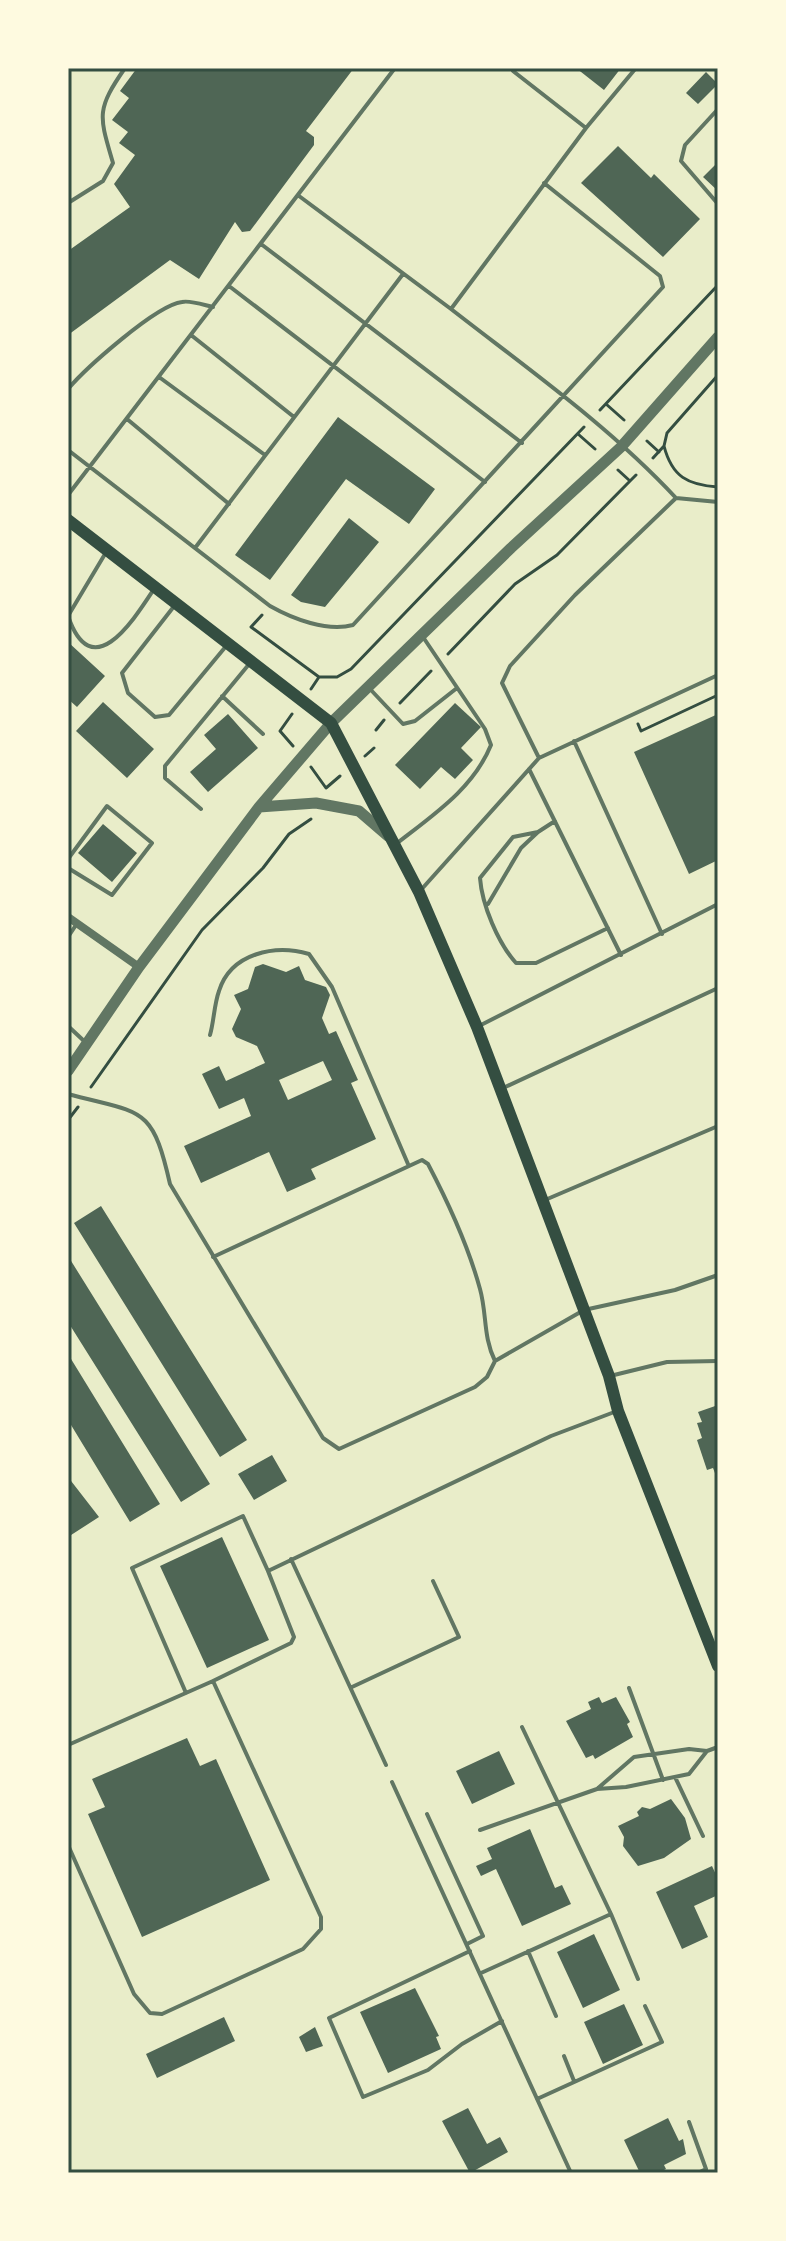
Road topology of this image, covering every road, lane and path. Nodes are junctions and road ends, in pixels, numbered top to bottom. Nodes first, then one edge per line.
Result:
1 (125, 68) edge
2 (395, 68) edge
3 (515, 68) edge
4 (636, 68) edge
5 (718, 109) edge
6 (586, 128) junction
7 (544, 183) junction
8 (298, 195) junction
9 (68, 203) edge
10 (718, 204) edge
11 (261, 244) junction
12 (403, 274) junction
13 (718, 285) edge
14 (229, 286) junction
15 (213, 307) junction
16 (451, 309) junction
17 (366, 322) junction
18 (191, 335) junction
19 (718, 337) edge
20 (333, 366) junction
21 (159, 377) junction
22 (68, 389) edge
23 (565, 396) junction
24 (294, 417) junction
25 (127, 419) junction
26 (591, 420) junction
27 (522, 443) junction
28 (664, 446) dead end
29 (621, 447) junction
30 (68, 450) edge
31 (265, 455) junction
32 (90, 466) junction
33 (630, 481) dead end
34 (485, 482) junction
35 (718, 487) edge
36 (68, 495) edge
37 (676, 498) junction
38 (718, 502) edge
39 (229, 504) junction
40 (69, 522) edge
41 (195, 548) junction
42 (107, 550) junction
43 (155, 587) junction
44 (176, 603) junction
45 (270, 606) junction
46 (68, 617) edge
47 (422, 635) junction
48 (228, 643) junction
49 (251, 661) junction
50 (439, 663) junction
51 (718, 675) edge
52 (319, 677) junction
53 (368, 687) junction
54 (457, 688) junction
55 (718, 695) edge
56 (222, 696) junction
57 (302, 701) junction
58 (390, 713) junction
59 (634, 713) junction
60 (331, 723) junction
61 (376, 730) dead end
62 (263, 734) dead end
63 (574, 741) junction
64 (539, 758) junction
65 (529, 769) junction
66 (326, 788) dead end
67 (316, 803) junction
68 (259, 807) junction
69 (201, 809) dead end
70 (555, 821) junction
71 (538, 832) junction
72 (392, 841) junction
73 (68, 859) edge
74 (68, 868) edge
75 (419, 892) junction
76 (718, 904) edge
77 (487, 906) junction
78 (68, 917) edge
79 (78, 923) junction
80 (608, 928) junction
81 (662, 934) junction
82 (68, 937) edge
83 (621, 955) junction
84 (139, 967) junction
85 (718, 988) edge
86 (68, 1026) edge
87 (477, 1027) junction
88 (210, 1035) dead end
89 (87, 1043) junction
90 (68, 1071) edge
91 (501, 1089) junction
92 (68, 1094) edge
93 (83, 1098) junction
94 (68, 1120) edge
95 (718, 1126) edge
96 (408, 1164) junction
97 (543, 1201) junction
98 (213, 1257) junction
99 (718, 1275) edge
100 (584, 1310) junction
101 (495, 1361) junction
102 (718, 1361) edge
103 (609, 1376) junction
104 (618, 1411) junction
105 (291, 1559) junction
106 (268, 1571) junction
107 (433, 1581) dead end
108 (718, 1666) edge
109 (213, 1681) junction
110 (352, 1687) junction
111 (629, 1688) dead end
112 (186, 1693) junction
113 (522, 1727) dead end
114 (68, 1745) edge
115 (718, 1747) edge
116 (707, 1751) junction
117 (652, 1755) junction
118 (386, 1765) dead end
119 (675, 1777) junction
120 (663, 1780) junction
121 (392, 1782) dead end
122 (597, 1789) junction
123 (558, 1801) junction
124 (427, 1814) dead end
125 (480, 1830) dead end
126 (703, 1836) dead end
127 (68, 1845) edge
128 (611, 1914) junction
129 (467, 1944) junction
130 (470, 1951) junction
131 (528, 1951) junction
132 (481, 1973) junction
133 (638, 1979) dead end
134 (645, 2006) dead end
135 (556, 2016) dead end
136 (502, 2021) junction
137 (564, 2056) dead end
138 (574, 2081) junction
139 (537, 2099) junction
140 (689, 2122) dead end
141 (571, 2173) edge
142 (698, 2173) edge

1 - 9 lane
2 - 8 lane
3 - 6 lane
4 - 6 lane
5 - 10 lane
6 - 7 lane
7 - 16 lane
7 - 23 lane
8 - 11 lane
8 - 12 lane
11 - 14 lane
11 - 17 lane
12 - 16 lane
12 - 17 lane
13 - 26 path
14 - 15 lane
14 - 20 lane
15 - 18 lane
15 - 22 lane
16 - 23 lane
17 - 20 lane
17 - 27 lane
18 - 21 lane
18 - 24 lane
19 - 29 street
20 - 24 lane
20 - 34 lane
21 - 25 lane
21 - 31 lane
23 - 26 lane
23 - 27 lane
24 - 31 lane
25 - 32 lane
25 - 39 lane
26 - 29 lane
26 - 52 path
27 - 34 lane
28 - 35 path
29 - 37 lane
29 - 47 street
30 - 32 lane
31 - 39 lane
32 - 36 lane
32 - 41 lane
33 - 50 path
34 - 45 lane
37 - 38 lane
37 - 64 lane
39 - 41 lane
40 - 42 main road
41 - 45 lane
42 - 43 main road
42 - 46 lane
43 - 44 main road
43 - 46 lane
44 - 48 main road
44 - 48 lane
45 - 52 path
47 - 50 lane
47 - 53 street
48 - 49 main road
49 - 56 lane
49 - 57 main road
50 - 54 lane
50 - 58 path
51 - 59 lane
52 - 57 path
53 - 58 lane
53 - 60 street
54 - 58 lane
54 - 72 lane
55 - 59 path
56 - 62 lane
56 - 69 lane
57 - 60 main road
58 - 61 path
59 - 63 lane
60 - 68 street
60 - 72 main road
63 - 64 lane
63 - 81 lane
64 - 65 lane
65 - 70 lane
65 - 75 lane
66 - 67 path
67 - 68 street
67 - 72 street
67 - 93 path
68 - 84 street
70 - 71 lane
70 - 80 lane
71 - 77 lane
71 - 77 lane
72 - 75 main road
73 - 74 lane
75 - 87 main road
76 - 81 lane
77 - 80 lane
78 - 79 street
79 - 82 lane
79 - 84 street
80 - 83 lane
81 - 83 lane
83 - 87 lane
84 - 89 street
85 - 91 lane
86 - 89 lane
87 - 91 main road
88 - 96 lane
89 - 90 street
91 - 97 main road
92 - 93 lane
93 - 94 path
93 - 98 lane
95 - 97 lane
96 - 98 lane
96 - 101 lane
97 - 100 main road
98 - 101 lane
99 - 100 lane
100 - 101 lane
100 - 103 main road
102 - 103 lane
103 - 104 main road
104 - 105 lane
104 - 108 main road
105 - 106 lane
105 - 110 lane
106 - 109 lane
106 - 112 lane
107 - 110 lane
109 - 112 lane
109 - 127 lane
110 - 118 lane
111 - 117 lane
112 - 114 lane
113 - 123 lane
115 - 116 lane
116 - 117 lane
116 - 119 lane
117 - 120 lane
117 - 122 lane
119 - 120 lane
119 - 126 lane
120 - 122 lane
121 - 129 lane
122 - 123 lane
123 - 125 lane
123 - 128 lane
124 - 129 lane
128 - 131 lane
128 - 133 lane
129 - 130 lane
130 - 132 lane
130 - 136 lane
131 - 132 lane
131 - 135 lane
132 - 136 lane
134 - 138 lane
136 - 139 lane
137 - 138 lane
138 - 139 lane
139 - 141 lane
140 - 142 lane

